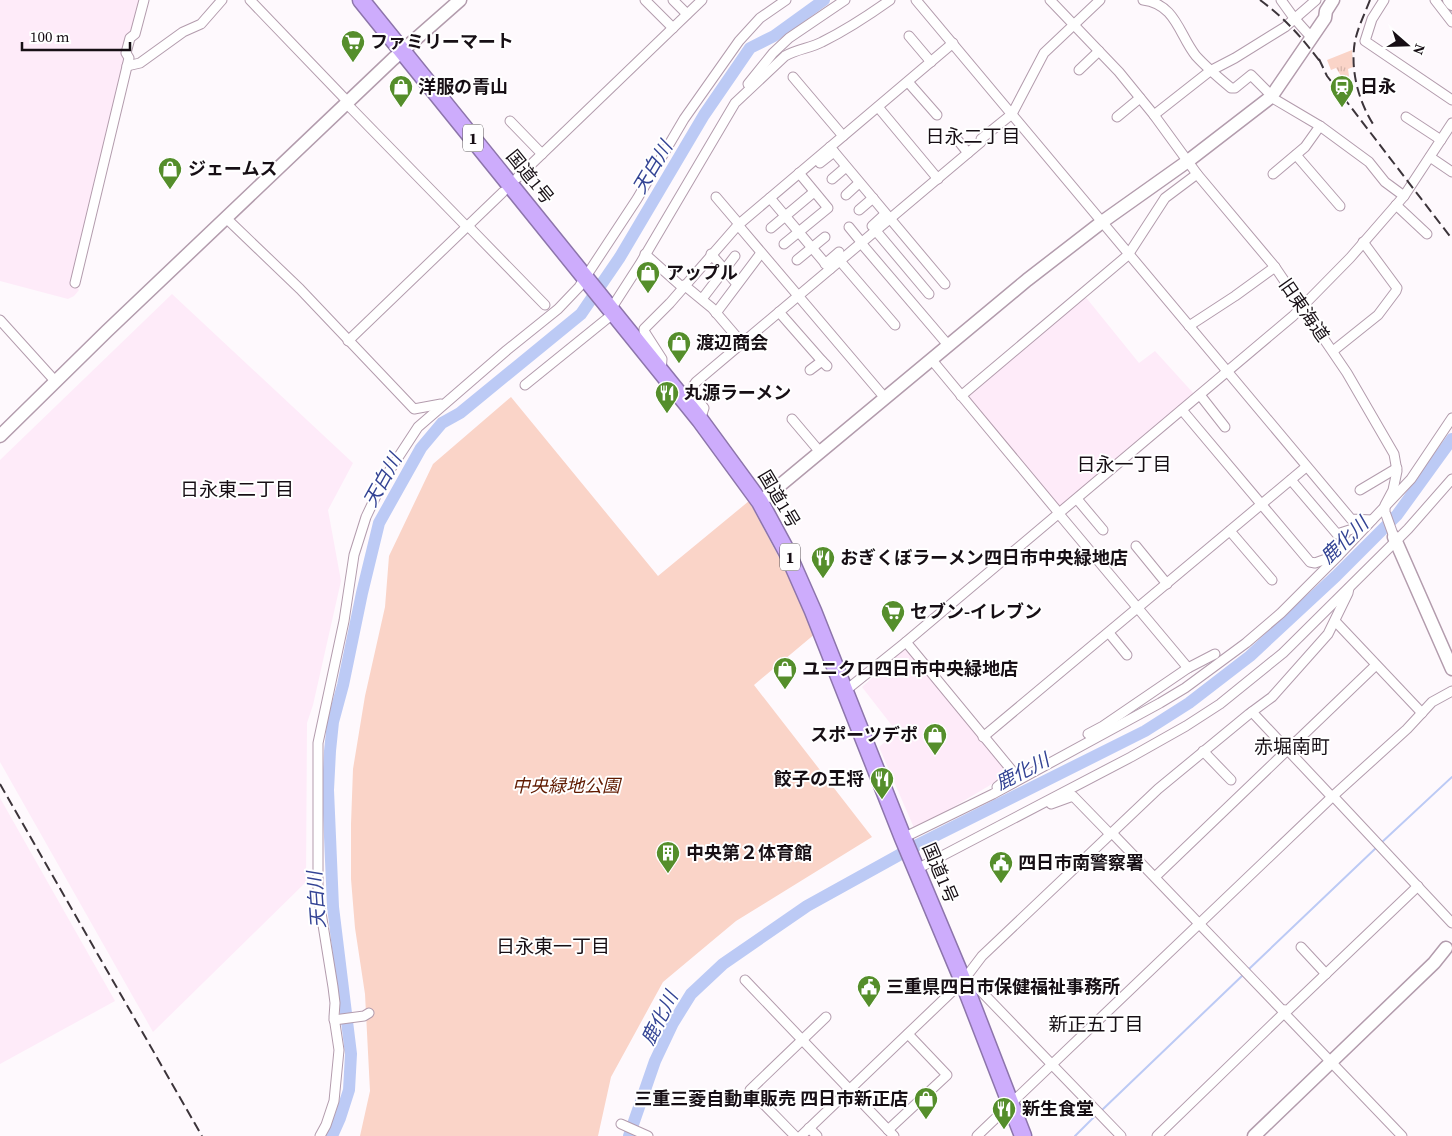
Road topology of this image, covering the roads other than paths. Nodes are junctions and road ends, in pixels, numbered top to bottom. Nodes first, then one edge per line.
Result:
1 (144, 0) edge
2 (222, 0) edge
3 (250, 0) edge
4 (361, 0) edge
5 (460, 0) edge
6 (645, 0) edge
7 (673, 0) edge
8 (702, 0) edge
9 (786, 0) edge
10 (845, 0) edge
11 (890, 0) edge
12 (916, 0) edge
13 (1050, 0) edge
14 (1100, 0) edge
15 (1143, 0) edge
16 (1281, 0) edge
17 (1316, 0) edge
18 (1333, 0) edge
19 (1384, 0) edge
20 (1445, 2) edge
21 (687, 14) junction
22 (1294, 18) junction
23 (1452, 22) edge
24 (1074, 24) junction
25 (673, 28) junction
26 (909, 36) dead end
27 (1311, 37) junction
28 (953, 44) junction
29 (1099, 51) junction
30 (403, 52) junction
31 (931, 62) junction
32 (127, 66) junction
33 (1079, 70) dead end
34 (1210, 71) junction
35 (793, 77) dead end
36 (908, 82) junction
37 (1271, 96) junction
38 (740, 97) junction
39 (1140, 98) junction
40 (1452, 100) edge
41 (347, 102) junction
42 (878, 107) junction
43 (1012, 114) junction
44 (1154, 115) junction
45 (937, 116) dead end
46 (1117, 117) dead end
47 (1406, 117) dead end
48 (510, 121) dead end
49 (1452, 123) edge
50 (1320, 126) junction
51 (843, 136) junction
52 (956, 138) dead end
53 (1441, 140) junction
54 (832, 149) junction
55 (968, 153) junction
56 (542, 154) junction
57 (1296, 155) junction
58 (1430, 157) junction
59 (1188, 161) junction
60 (820, 163) dead end
61 (846, 167) junction
62 (1452, 172) edge
63 (799, 173) junction
64 (1197, 174) junction
65 (1273, 174) dead end
66 (516, 178) dead end
67 (938, 178) junction
68 (832, 179) dead end
69 (859, 183) junction
70 (503, 192) dead end
71 (814, 192) junction
72 (846, 195) dead end
73 (1404, 196) junction
74 (716, 197) dead end
75 (770, 198) junction
76 (873, 198) junction
77 (1396, 205) junction
78 (1340, 206) dead end
79 (859, 210) dead end
80 (785, 216) junction
81 (888, 216) junction
82 (226, 218) junction
83 (1102, 222) junction
84 (738, 224) junction
85 (467, 226) junction
86 (848, 227) dead end
87 (771, 228) dead end
88 (874, 228) junction
89 (798, 232) junction
90 (1427, 234) dead end
91 (825, 237) dead end
92 (1363, 242) junction
93 (862, 243) junction
94 (784, 244) dead end
95 (812, 248) junction
96 (761, 252) junction
97 (646, 254) junction
98 (711, 254) junction
99 (1128, 254) junction
100 (735, 256) dead end
101 (839, 257) junction
102 (797, 260) dead end
103 (828, 267) junction
104 (1274, 267) junction
105 (725, 270) junction
106 (585, 277) junction
107 (918, 281) junction
108 (75, 283) dead end
109 (737, 284) junction
110 (945, 284) dead end
111 (683, 286) junction
112 (904, 293) junction
113 (929, 294) dead end
114 (798, 296) junction
115 (702, 299) junction
116 (544, 305) dead end
117 (1303, 306) junction
118 (612, 311) junction
119 (779, 312) junction
120 (716, 313) junction
121 (0, 320) edge
122 (895, 325) dead end
123 (1190, 326) junction
124 (348, 341) junction
125 (742, 343) junction
126 (948, 345) junction
127 (1333, 351) junction
128 (931, 359) junction
129 (810, 370) dead end
130 (1227, 371) junction
131 (661, 372) junction
132 (56, 382) junction
133 (524, 385) dead end
134 (1200, 395) junction
135 (961, 396) junction
136 (884, 398) junction
137 (444, 404) junction
138 (1182, 410) junction
139 (1452, 418) edge
140 (792, 419) dead end
141 (700, 420) junction
142 (1225, 427) dead end
143 (0, 436) edge
144 (820, 452) junction
145 (1306, 467) junction
146 (1397, 468) junction
147 (1452, 479) edge
148 (1291, 480) junction
149 (1360, 490) dead end
150 (1077, 498) junction
151 (760, 502) junction
152 (1261, 505) junction
153 (1385, 508) junction
154 (1059, 514) junction
155 (1370, 522) junction
156 (1103, 530) dead end
157 (1230, 531) junction
158 (1395, 538) junction
159 (1136, 546) dead end
160 (1339, 554) junction
161 (1272, 580) dead end
162 (1167, 584) junction
163 (1348, 588) junction
164 (1138, 608) junction
165 (1335, 621) junction
166 (1109, 633) junction
167 (906, 642) junction
168 (1215, 654) dead end
169 (1127, 655) dead end
170 (1376, 665) junction
171 (1188, 668) junction
172 (1452, 669) edge
173 (845, 691) junction
174 (1452, 691) edge
175 (1252, 712) junction
176 (1422, 713) junction
177 (1088, 734) dead end
178 (983, 738) junction
179 (1288, 750) junction
180 (1203, 751) junction
181 (1231, 780) dead end
182 (992, 794) junction
183 (1333, 796) junction
184 (1039, 805) junction
185 (1111, 833) junction
186 (904, 840) junction
187 (917, 869) junction
188 (1155, 877) junction
189 (1418, 886) junction
190 (1452, 923) edge
191 (1200, 924) junction
192 (1449, 944) edge
193 (1301, 946) dead end
194 (1326, 974) junction
195 (745, 980) dead end
196 (963, 981) junction
197 (1284, 1012) junction
198 (367, 1014) dead end
199 (826, 1017) dead end
200 (336, 1019) junction
201 (908, 1034) junction
202 (803, 1040) junction
203 (1331, 1062) junction
204 (1052, 1064) junction
205 (850, 1090) junction
206 (1010, 1104) junction
207 (621, 1124) dead end
208 (809, 1128) junction
209 (891, 1133) edge
210 (320, 1136) edge
211 (648, 1136) edge
212 (795, 1136) edge
213 (801, 1136) edge
214 (817, 1136) edge
215 (977, 1136) edge
216 (1023, 1136) edge
217 (1121, 1136) edge
218 (1157, 1136) edge
219 (1254, 1136) edge
220 (1402, 1136) edge

1 - 32 street
2 - 32 street
3 - 41 street
4 - 30 highway, 国道1号 / 1
5 - 30 street
6 - 25 street
7 - 21 street
8 - 21 street
9 - 106 street
10 - 38 street
11 - 38 street
12 - 28 street
13 - 24 street, 旧東海道
14 - 24 street
15 - 34 street
16 - 22 street
17 - 22 street
18 - 27 street
19 - 40 street
20 - 23 street
21 - 25 street
22 - 27 street
22 - 34 street
24 - 29 street, 旧東海道
24 - 43 street
25 - 56 street
26 - 31 street
27 - 37 street
28 - 31 street
28 - 43 street
29 - 33 street
29 - 39 street, 旧東海道
30 - 41 street
30 - 106 highway, 国道1号 / 1
31 - 36 street
32 - 108 street
34 - 37 street
34 - 44 street
35 - 51 street
36 - 42 street
36 - 45 street
37 - 50 street
37 - 59 street
38 - 97 street
39 - 44 street, 旧東海道
39 - 46 street
41 - 82 street
41 - 85 street
42 - 51 street
42 - 67 street
43 - 55 street
43 - 83 street
44 - 59 street, 旧東海道
47 - 53 street
48 - 56 street
49 - 53 street
50 - 57 street
50 - 73 street
51 - 54 street
52 - 55 street
53 - 58 street
54 - 60 street
54 - 61 street
54 - 63 street
55 - 67 street
56 - 66 street
57 - 65 street
57 - 78 street
58 - 62 street
58 - 73 street
59 - 64 street, 旧東海道
59 - 83 street
61 - 68 street
61 - 69 street
63 - 71 street
63 - 75 street
64 - 99 street
64 - 104 street, 旧東海道
67 - 81 street
69 - 72 street
69 - 76 street
70 - 85 street
71 - 80 street
71 - 89 street
73 - 77 street
74 - 84 street
75 - 80 street
75 - 84 street
76 - 79 street
76 - 81 street
77 - 90 street
77 - 92 street
80 - 87 street
80 - 89 street
81 - 88 street
81 - 110 street
82 - 124 street
82 - 132 street
83 - 99 street
83 - 126 street
84 - 96 street
84 - 98 street
85 - 116 street
85 - 124 street
86 - 93 street
88 - 93 street
88 - 107 street
89 - 94 street
89 - 95 street
91 - 95 street
92 - 117 street
92 - 127 street
93 - 101 street
93 - 112 street
95 - 102 street
95 - 103 street
96 - 109 street
96 - 114 street
97 - 111 street
97 - 118 street
98 - 105 street
98 - 111 street
99 - 123 street
99 - 135 street
100 - 105 street
101 - 103 street
101 - 122 street
103 - 114 street
104 - 117 street, 旧東海道
104 - 123 street
105 - 109 street
105 - 115 street
106 - 118 highway, 国道1号 / 1
106 - 137 street
107 - 112 street
107 - 113 street
109 - 120 street
111 - 115 street
111 - 131 street
112 - 126 street
114 - 119 street
114 - 136 street
115 - 120 street
117 - 127 street, 旧東海道
117 - 130 street
118 - 131 highway, 国道1号 / 1
118 - 133 street
119 - 125 street
119 - 129 street
120 - 125 street
121 - 132 street
123 - 130 street
124 - 137 street
125 - 141 street
126 - 128 street
127 - 146 street, 旧東海道
128 - 135 street
128 - 136 street
130 - 134 street
130 - 145 street
131 - 141 highway, 国道1号 / 1
132 - 143 street
134 - 138 street
134 - 142 street
135 - 154 street
136 - 144 street
137 - 200 street
138 - 150 street
138 - 152 street
139 - 153 street
140 - 144 street
141 - 151 highway, 国道1号 / 1
144 - 151 street
145 - 148 street
145 - 155 street
146 - 149 street
146 - 153 street
147 - 158 street
148 - 152 street
148 - 155 street
150 - 154 street
150 - 156 street
151 - 173 highway, 国道1号 / 1
152 - 157 street
152 - 160 street
153 - 155 street
153 - 158 street
154 - 164 street
154 - 167 street
155 - 160 street
157 - 161 street
157 - 162 street
158 - 163 street
158 - 172 street
159 - 162 street
160 - 182 street
162 - 164 street
163 - 165 street
163 - 184 street
164 - 166 street
164 - 171 street
165 - 170 street
165 - 175 street
166 - 169 street
166 - 178 street
167 - 173 street
167 - 178 street
168 - 171 street
170 - 176 street
170 - 179 street
171 - 177 street
173 - 186 highway, 国道1号 / 1
174 - 176 street
175 - 179 street
175 - 180 street
176 - 183 street
178 - 182 street
179 - 183 street
179 - 188 street
180 - 181 street
180 - 185 street
182 - 186 street
183 - 189 street
183 - 191 street
184 - 185 street
184 - 187 street
185 - 188 street
185 - 196 street
186 - 187 highway, 国道1号 / 1
187 - 196 highway, 国道1号 / 1
188 - 191 street
189 - 190 street
189 - 194 street
191 - 197 street
191 - 204 street
192 - 203 street
193 - 194 street
194 - 197 street
195 - 202 street
196 - 201 street
196 - 204 street
196 - 206 highway, 国道1号 / 1
197 - 203 street
197 - 218 street
198 - 200 street
199 - 202 street
200 - 210 street
201 - 205 street
201 - 209 street
202 - 205 street
202 - 212 street
203 - 219 street
203 - 220 street
204 - 206 street
204 - 217 street
205 - 208 street
205 - 209 street
206 - 215 street
206 - 216 highway, 国道1号 / 1
207 - 211 street
208 - 213 street
208 - 214 street

